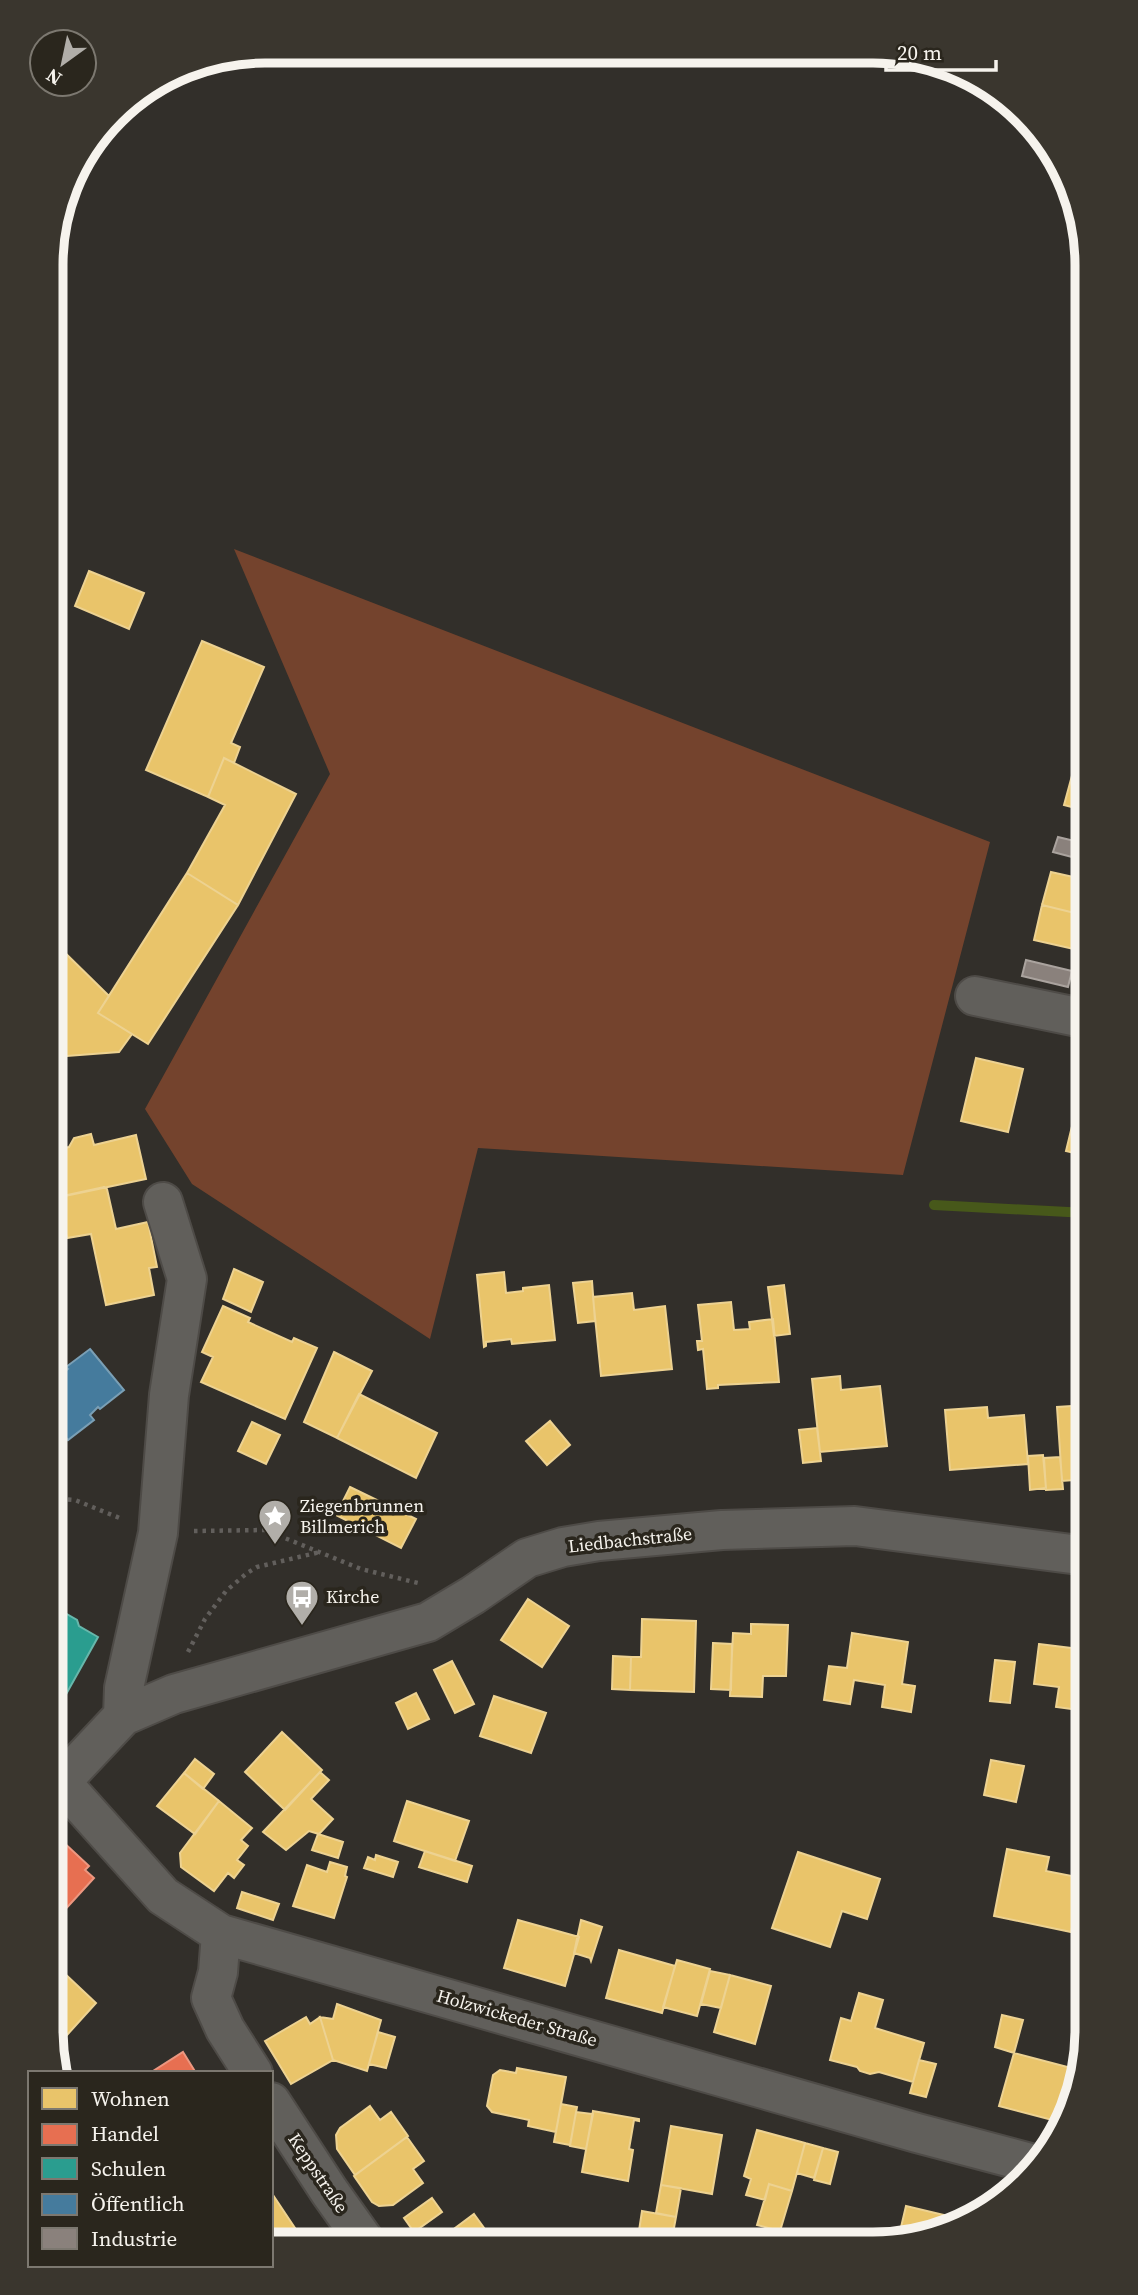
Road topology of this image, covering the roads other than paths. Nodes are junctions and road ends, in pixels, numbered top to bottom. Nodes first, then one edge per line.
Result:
1 (975, 996) dead end
2 (1075, 1017) edge
3 (163, 1202) dead end
4 (1075, 1554) edge
5 (123, 1716) junction
6 (63, 1772) edge
7 (63, 1787) edge
8 (221, 1934) junction
9 (252, 2071) edge
10 (273, 2105) edge
11 (1026, 2162) edge
12 (358, 2232) edge

1 - 2 street
3 - 5 street
4 - 5 street, Liedbachstraße
5 - 6 street, Liedbachstraße
7 - 8 street, Holzwickeder Straße
8 - 9 street
8 - 11 street, Holzwickeder Straße
10 - 12 street, Keppstraße

